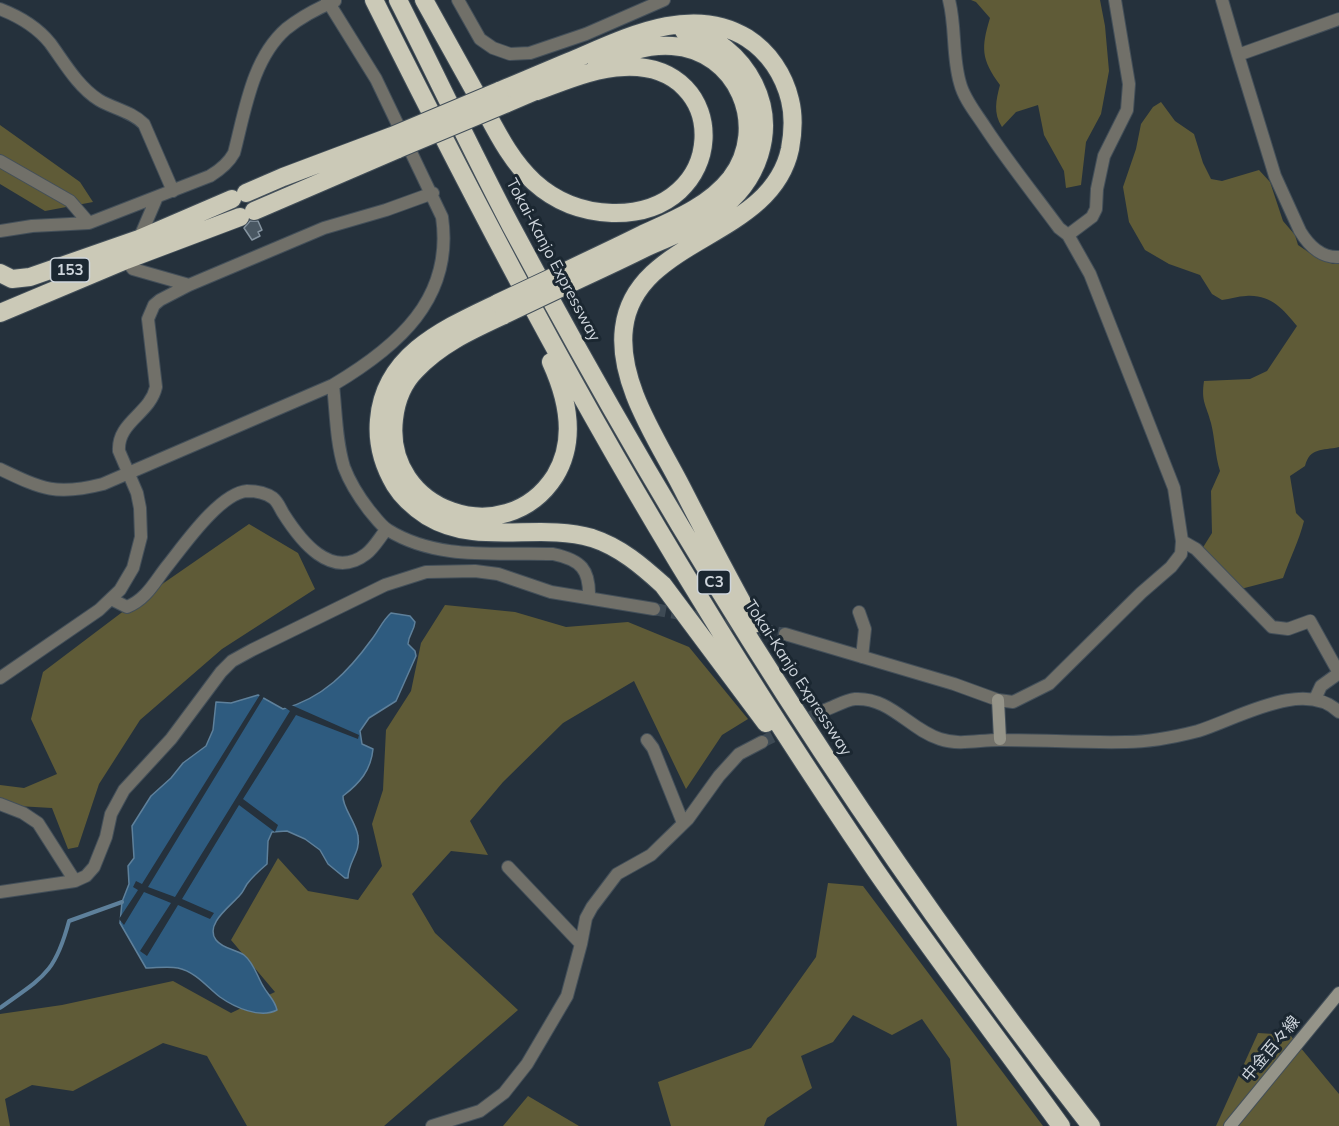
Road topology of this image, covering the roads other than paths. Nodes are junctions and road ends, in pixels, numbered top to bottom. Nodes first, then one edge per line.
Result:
1 (374, 0) edge
2 (398, 0) edge
3 (424, 0) edge
4 (458, 0) edge
5 (664, 0) edge
6 (949, 0) edge
7 (1115, 0) edge
8 (1222, 0) edge
9 (331, 1) edge
10 (0, 9) edge
11 (1339, 19) edge
12 (641, 32) junction
13 (1238, 55) junction
14 (537, 91) junction
15 (502, 98) junction
16 (424, 99) junction
17 (395, 142) junction
18 (0, 160) edge
19 (173, 190) junction
20 (433, 193) junction
21 (157, 197) junction
22 (89, 223) junction
23 (0, 231) edge
24 (1068, 236) junction
25 (139, 239) junction
26 (1339, 257) edge
27 (126, 261) junction
28 (0, 273) edge
29 (567, 278) junction
30 (189, 285) junction
31 (0, 300) edge
32 (501, 309) junction
33 (0, 313) edge
34 (333, 385) junction
35 (0, 469) edge
36 (129, 473) junction
37 (386, 530) junction
38 (1182, 541) junction
39 (589, 598) junction
40 (111, 599) junction
41 (654, 609) tunnel mouth
42 (859, 612) dead end
43 (785, 634) tunnel mouth
44 (862, 657) junction
45 (1339, 673) edge
46 (0, 678) edge
47 (1316, 699) junction
48 (998, 700) junction
49 (825, 710) tunnel mouth
50 (1339, 712) edge
51 (1000, 739) junction
52 (647, 740) dead end
53 (762, 742) tunnel mouth
54 (0, 804) edge
55 (683, 823) junction
56 (893, 857) junction
57 (508, 867) dead end
58 (875, 868) junction
59 (75, 881) junction
60 (0, 892) edge
61 (582, 944) junction
62 (1339, 993) edge
63 (432, 1126) edge
64 (1061, 1126) edge
65 (1091, 1126) edge
66 (1230, 1126) edge

1 - 16 highway, C3
2 - 56 highway, Tokai-Kanjo Expressway / C3
3 - 14 highway
4 - 5 street
6 - 24 street
7 - 24 street
8 - 13 street
9 - 19 street
9 - 20 street
10 - 19 street
11 - 13 street
12 - 15 highway
12 - 29 highway
12 - 56 highway
13 - 26 street
14 - 15 highway
14 - 29 highway
15 - 17 highway, bridge
16 - 32 highway
16 - 58 highway, C3
17 - 25 highway
17 - 27 highway
18 - 22 street
19 - 21 street
20 - 30 street
20 - 34 street
21 - 22 street
21 - 25 street
22 - 23 street
24 - 38 street
25 - 28 highway, 153
25 - 31 highway, 153
27 - 30 street
27 - 33 highway, 153
29 - 32 highway, bridge
30 - 36 street
32 - 58 highway
34 - 36 street
34 - 37 street
35 - 36 street
36 - 40 street
37 - 39 street
37 - 40 street
38 - 45 street
38 - 48 street
39 - 41 street
39 - 59 street
40 - 46 street
42 - 44 street
43 - 44 street
44 - 48 street
45 - 47 street
47 - 50 street
47 - 51 street
48 - 51 main road
49 - 51 street
52 - 55 street
53 - 55 street
54 - 59 street
55 - 61 street
56 - 65 highway, Tokai-Kanjo Expressway / C3
57 - 61 street
58 - 64 highway, C3
59 - 60 street
61 - 63 street
62 - 66 main road, 中金百々線

